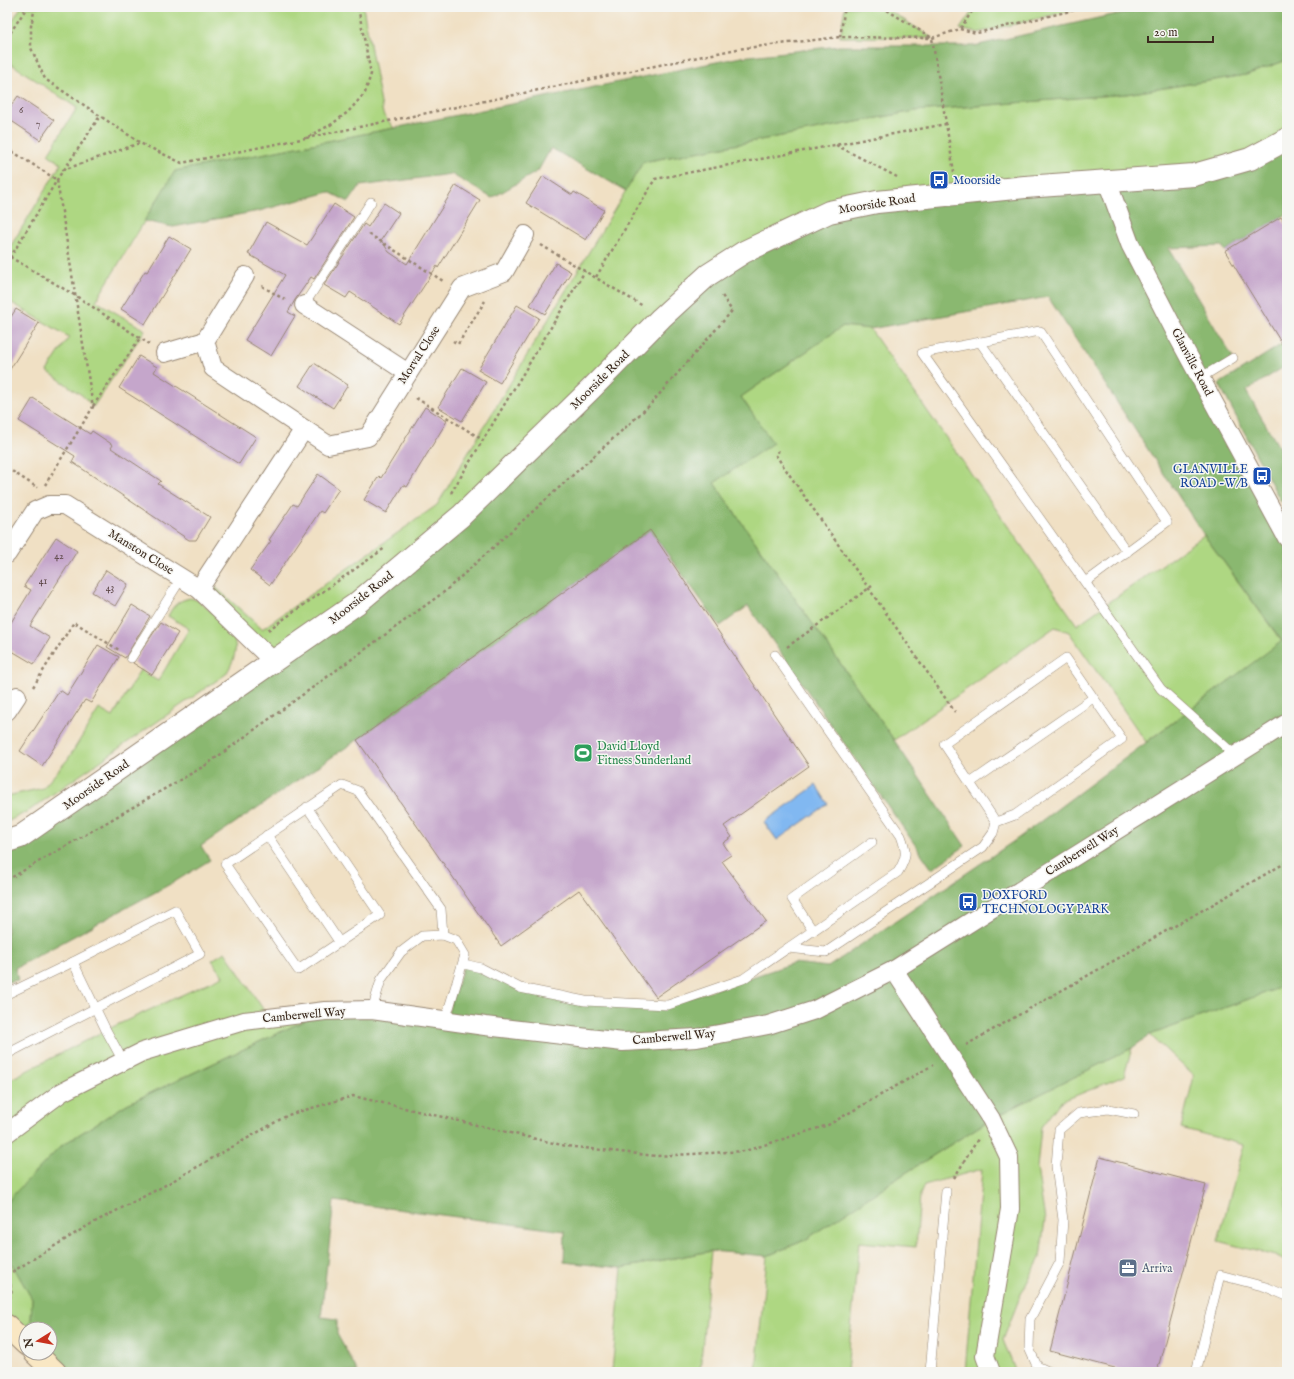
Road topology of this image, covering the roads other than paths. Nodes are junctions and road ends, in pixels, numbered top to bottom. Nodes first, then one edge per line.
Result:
1 (1287, 139) edge
2 (1107, 181) junction
3 (371, 202) dead end
4 (525, 235) road end
5 (245, 276) road end
6 (304, 305) joint
7 (205, 341) junction
8 (980, 342) junction
9 (165, 353) road end
10 (1233, 358) dead end
11 (1200, 378) junction
12 (404, 380) junction
13 (304, 429) junction
14 (1284, 526) edge
15 (1127, 552) junction
16 (7, 554) edge
17 (182, 578) junction
18 (1086, 582) junction
19 (199, 589) junction
20 (775, 655) road end
21 (131, 658) road end
22 (274, 662) junction
23 (17, 696) road end
24 (1094, 698) junction
25 (7, 711) edge
26 (1287, 723) edge
27 (1235, 755) junction
28 (970, 783) junction
29 (307, 807) junction
30 (996, 822) junction
31 (267, 835) junction
32 (7, 841) edge
33 (872, 842) dead end
34 (813, 932) junction
35 (443, 935) junction
36 (340, 943) junction
37 (788, 948) junction
38 (73, 962) junction
39 (464, 964) junction
40 (894, 970) junction
41 (7, 994) edge
42 (96, 1009) junction
43 (372, 1010) junction
44 (445, 1021) junction
45 (7, 1054) edge
46 (124, 1061) junction
47 (1134, 1114) dead end
48 (7, 1133) edge
49 (946, 1191) road end
50 (1287, 1296) edge
51 (7, 1326) edge
52 (18, 1336) edge
53 (43, 1361) edge
54 (55, 1372) edge
55 (930, 1372) edge
56 (991, 1372) edge
57 (1050, 1372) edge
58 (1196, 1372) edge

1 - 2 street, Moorside Road
2 - 11 street, Glanville Road
2 - 22 street, Moorside Road
3 - 6 lane
4 - 12 street, Morval Close
5 - 7 street
6 - 12 street
7 - 9 street
7 - 13 street, Morval Close
8 - 15 lane
8 - 15 lane
8 - 18 lane
10 - 11 lane
11 - 14 street, Glanville Road
12 - 13 street, Morval Close
13 - 19 street
15 - 18 lane
16 - 17 street, Manston Close
17 - 19 street, Manston Close
17 - 21 lane
18 - 27 lane
19 - 22 street, Manston Close
20 - 34 lane
22 - 32 street, Moorside Road
23 - 25 street
24 - 28 lane
24 - 28 lane
24 - 30 lane
26 - 27 street, Camberwell Way
27 - 40 street, Camberwell Way
28 - 30 lane
29 - 31 lane
29 - 35 lane
29 - 36 lane
30 - 37 lane
31 - 36 lane
31 - 36 lane
33 - 34 lane
34 - 37 lane
35 - 39 lane
35 - 43 lane
37 - 39 lane
38 - 41 lane
38 - 42 lane
38 - 42 lane
39 - 44 lane
40 - 44 street, Camberwell Way
40 - 56 street
42 - 45 lane
42 - 46 lane
43 - 44 street, Camberwell Way
43 - 46 street, Camberwell Way
46 - 48 street, Camberwell Way
47 - 57 lane
49 - 55 lane
50 - 58 lane
51 - 52 main road
53 - 54 main road

